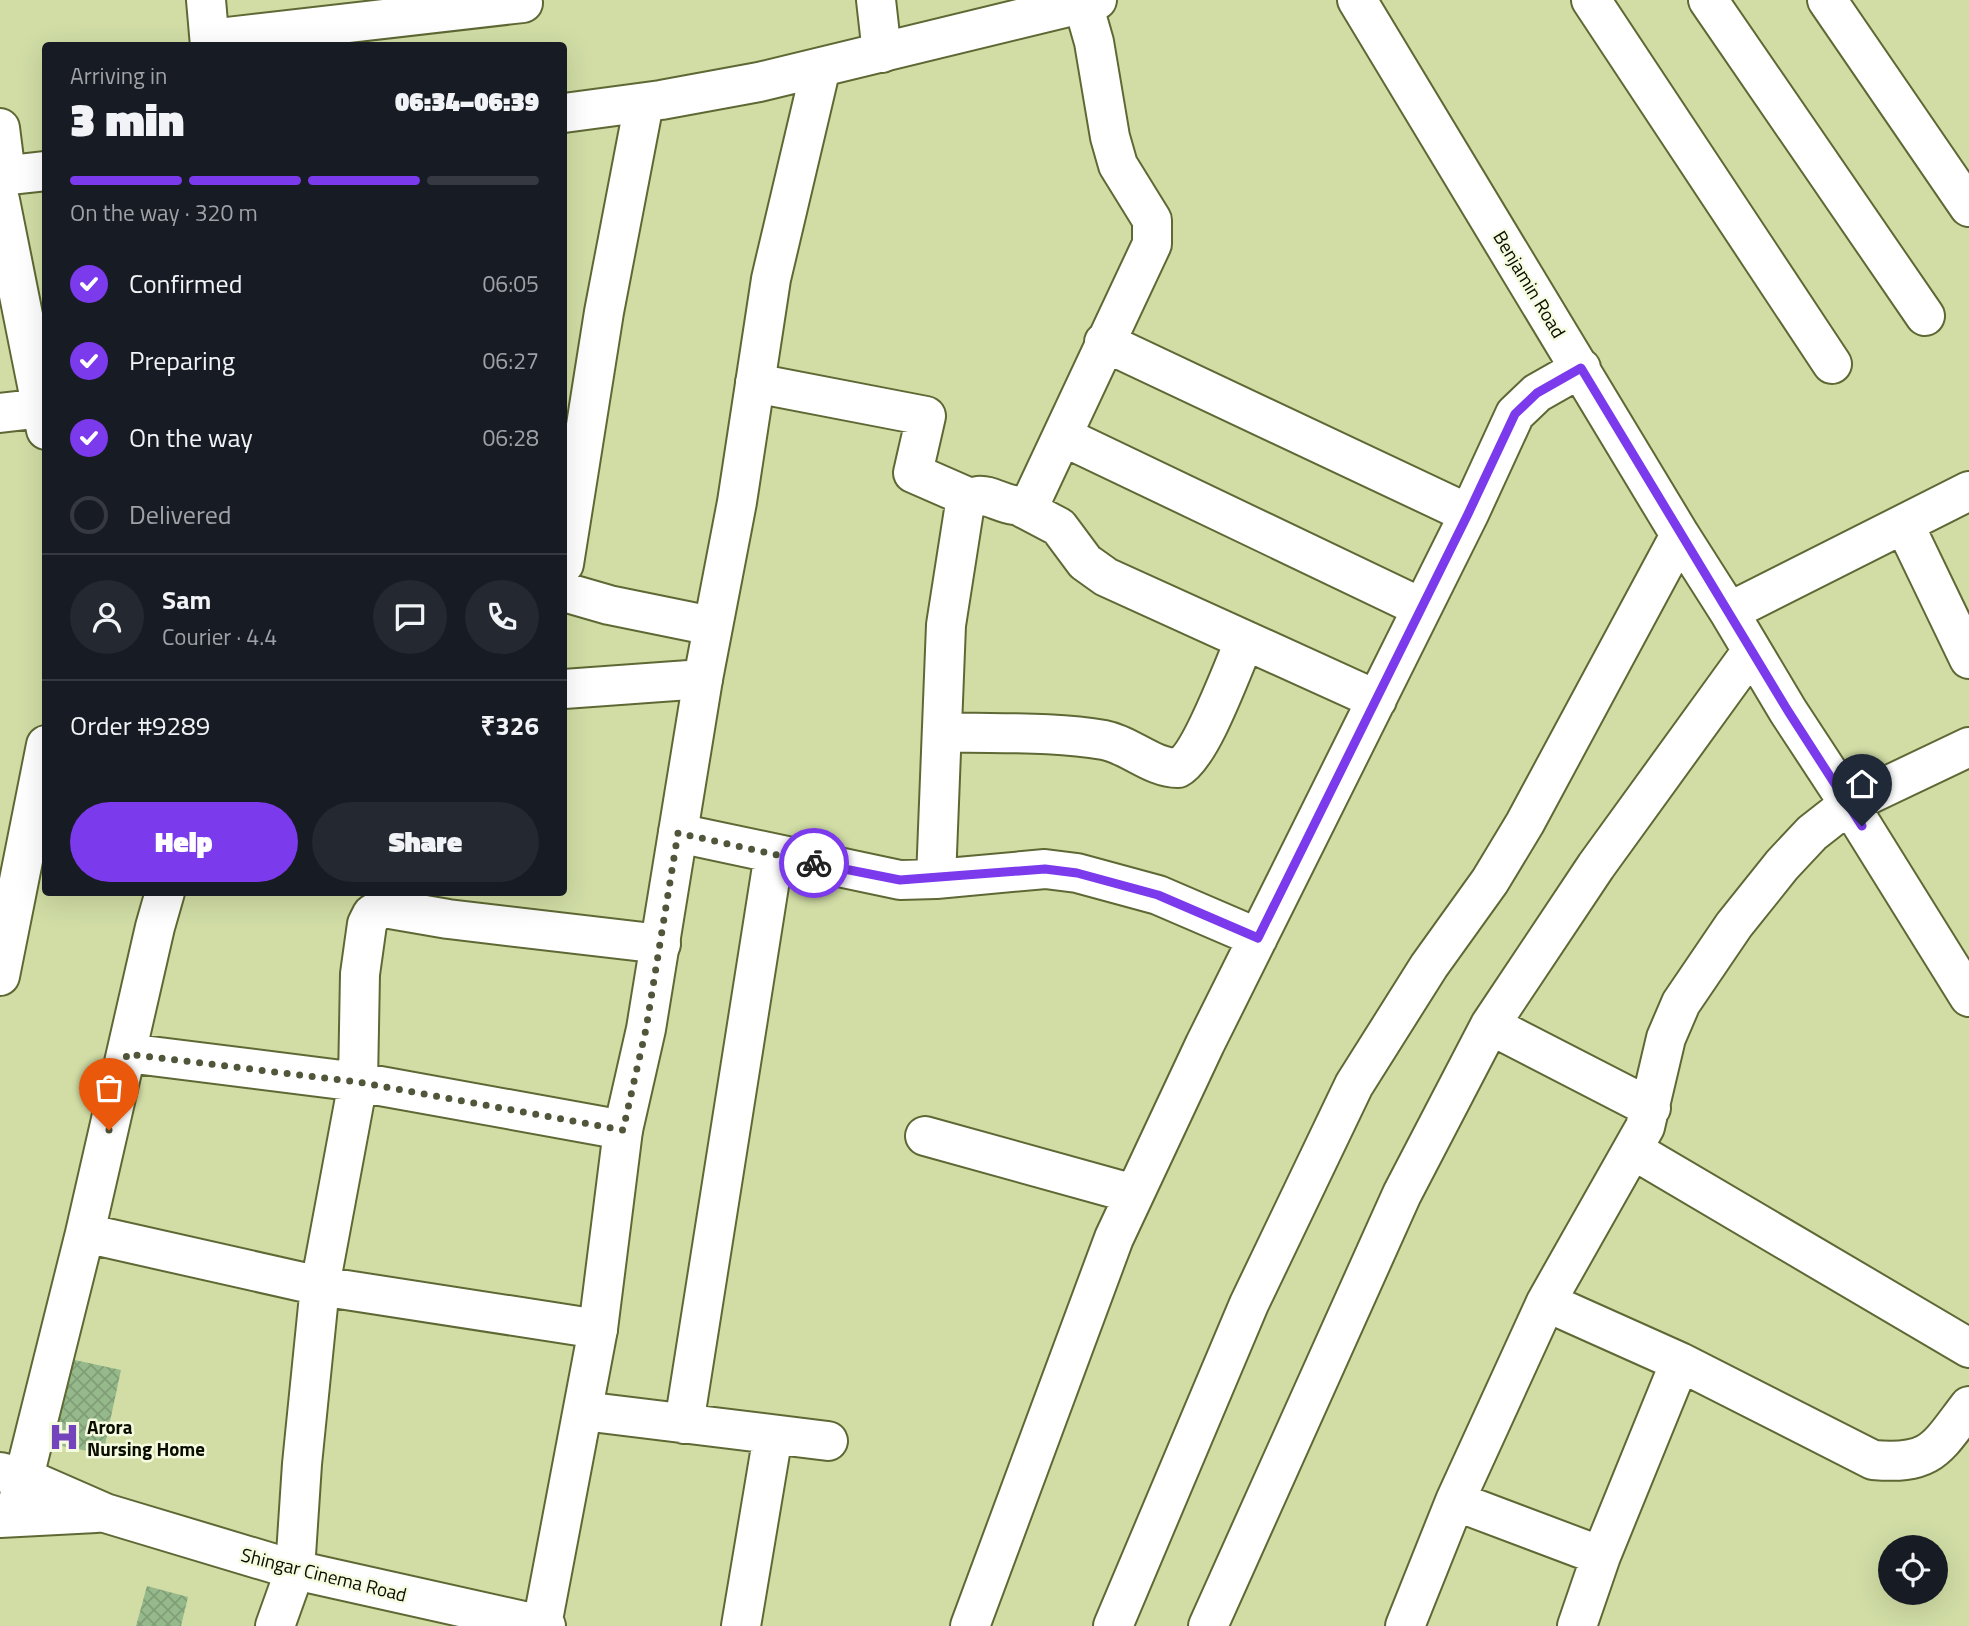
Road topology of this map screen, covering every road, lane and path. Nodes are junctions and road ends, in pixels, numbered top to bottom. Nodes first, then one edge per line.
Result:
1 (206, 0) edge
2 (876, 0) edge
3 (1357, 0) edge
4 (1591, 0) edge
5 (1708, 0) edge
6 (1827, 0) edge
7 (1087, 1) edge
8 (523, 3) dead end
9 (210, 42) edge
10 (882, 53) junction
11 (821, 67) junction
12 (644, 103) junction
13 (567, 113) edge
14 (0, 128) edge
15 (42, 172) edge
16 (2, 184) edge
17 (1969, 207) edge
18 (1925, 316) dead end
19 (1104, 342) junction
20 (1832, 364) dead end
21 (1581, 368) junction
22 (755, 383) junction
23 (42, 408) edge
24 (0, 413) edge
25 (42, 419) edge
26 (1062, 436) junction
27 (1969, 491) edge
28 (970, 498) junction
29 (1021, 507) junction
30 (1468, 514) junction
31 (1904, 524) junction
32 (1680, 535) junction
33 (567, 545) edge
34 (567, 593) edge
35 (1422, 608) junction
36 (1729, 612) junction
37 (712, 626) junction
38 (1245, 640) junction
39 (1751, 652) junction
40 (1969, 659) edge
41 (703, 680) junction
42 (567, 689) edge
43 (1377, 700) junction
44 (943, 732) junction
45 (1969, 747) edge
46 (42, 757) edge
47 (1849, 804) junction
48 (678, 833) junction
49 (14, 838) edge
50 (774, 854) junction
51 (936, 879) junction
52 (164, 896) edge
53 (449, 906) edge
54 (1258, 938) junction
55 (661, 944) junction
56 (0, 976) edge
57 (1969, 996) edge
58 (1490, 1025) junction
59 (127, 1054) junction
60 (358, 1082) junction
61 (1651, 1108) junction
62 (623, 1130) junction
63 (925, 1136) dead end
64 (1633, 1150) junction
65 (1134, 1194) junction
66 (85, 1233) junction
67 (320, 1286) junction
68 (1546, 1302) junction
69 (598, 1329) junction
70 (1969, 1348) edge
71 (1680, 1362) junction
72 (1969, 1406) edge
73 (583, 1410) junction
74 (684, 1424) junction
75 (773, 1435) junction
76 (828, 1441) dead end
77 (13, 1475) edge
78 (1455, 1501) junction
79 (105, 1513) junction
80 (7, 1517) edge
81 (1601, 1556) junction
82 (295, 1570) junction
83 (544, 1625) edge
84 (275, 1626) edge
85 (741, 1626) edge
86 (970, 1626) edge
87 (1113, 1626) edge
88 (1208, 1626) edge
89 (1405, 1626) edge
90 (1577, 1626) edge

1 - 9 street
2 - 10 street
3 - 21 street, Benjamin Road
4 - 20 street
5 - 18 street
6 - 17 street
7 - 10 street
7 - 19 street
8 - 9 street
10 - 11 street
11 - 12 street
11 - 22 street
12 - 13 street
12 - 33 street
14 - 16 street
15 - 16 street
16 - 23 street
19 - 26 street
19 - 30 street
21 - 30 street
21 - 32 street, Benjamin Road
22 - 28 street
22 - 37 street
24 - 25 street
26 - 29 street
26 - 35 street
27 - 31 street
28 - 29 street
28 - 44 street
29 - 38 street
30 - 35 street
31 - 36 street
31 - 40 street
32 - 36 street, Benjamin Road
32 - 87 street
34 - 37 street
35 - 43 street
36 - 39 street, Benjamin Road
37 - 41 street
38 - 43 street
38 - 44 street
39 - 47 street, Benjamin Road
39 - 58 street
41 - 42 street
41 - 48 street
43 - 54 street
44 - 51 street
45 - 47 street
46 - 49 street
47 - 57 street, Benjamin Road
47 - 61 street
48 - 50 street
48 - 55 street
49 - 56 street
50 - 51 street
50 - 74 street
51 - 54 street
52 - 59 street
53 - 55 street
53 - 60 street
54 - 65 street
55 - 62 street
58 - 61 street
58 - 88 street
59 - 60 street
59 - 66 street
60 - 62 street
60 - 67 street
61 - 64 street
62 - 69 street
63 - 65 street
64 - 68 street
64 - 70 street
65 - 86 street
66 - 67 street
66 - 77 street
67 - 69 street
67 - 82 street
68 - 71 street
68 - 78 street
69 - 73 street
71 - 72 street
71 - 81 street
73 - 74 street
73 - 83 street
74 - 75 street
75 - 76 street
75 - 85 street
77 - 79 street, Shingar Cinema Road
77 - 80 street
78 - 81 street
78 - 89 street
79 - 80 street, Shingar Cinema Road
79 - 82 street, Shingar Cinema Road
81 - 90 street
82 - 83 street, Shingar Cinema Road
82 - 84 street

